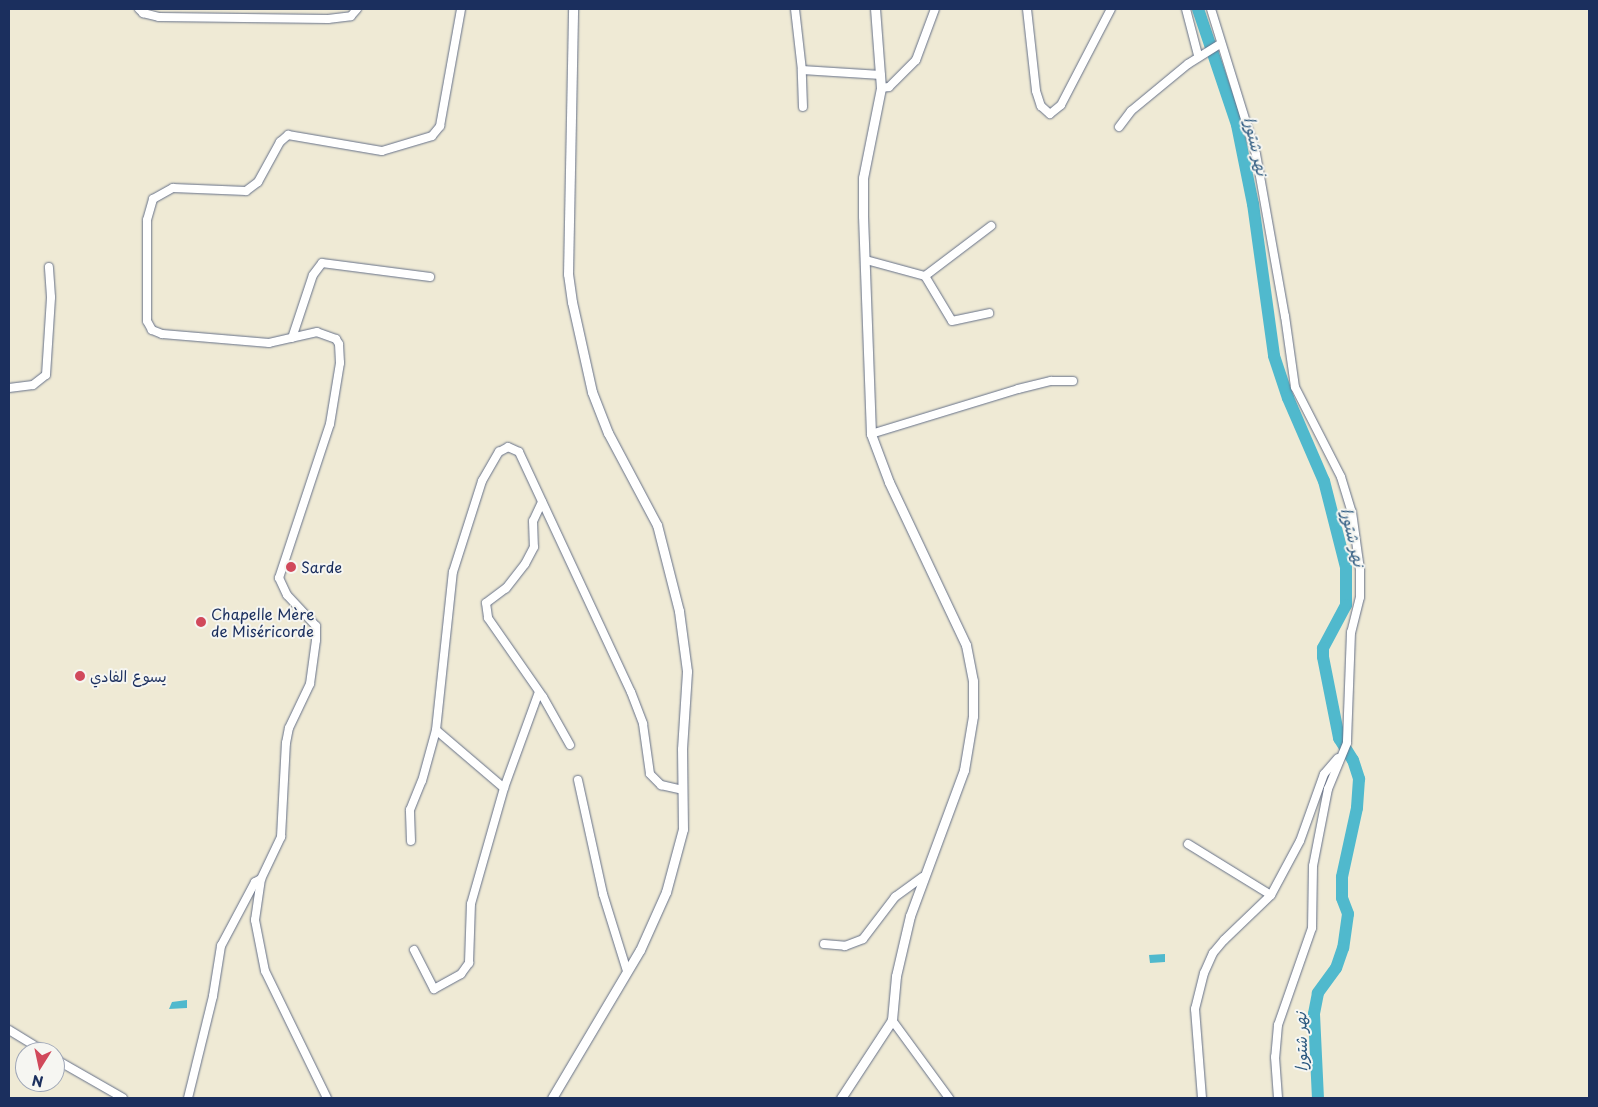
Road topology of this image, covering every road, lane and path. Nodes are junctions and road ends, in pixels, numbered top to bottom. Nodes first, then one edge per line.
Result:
1 (139, 9) edge
2 (357, 9) edge
3 (461, 9) edge
4 (574, 9) edge
5 (795, 9) edge
6 (874, 9) edge
7 (936, 9) edge
8 (1027, 9) edge
9 (1111, 9) edge
10 (1186, 9) edge
11 (1211, 9) edge
12 (1217, 45) junction
13 (1198, 55) junction
14 (802, 70) junction
15 (881, 75) junction
16 (881, 88) junction
17 (803, 108) dead end
18 (1119, 127) dead end
19 (991, 226) dead end
20 (866, 260) junction
21 (49, 267) dead end
22 (925, 276) junction
23 (430, 277) dead end
24 (989, 313) dead end
25 (292, 338) junction
26 (1073, 381) dead end
27 (9, 388) edge
28 (872, 434) junction
29 (542, 502) junction
30 (539, 692) junction
31 (436, 730) junction
32 (570, 745) dead end
33 (1342, 753) junction
34 (578, 780) dead end
35 (504, 788) junction
36 (682, 790) junction
37 (411, 841) dead end
38 (1188, 844) dead end
39 (923, 877) junction
40 (260, 879) junction
41 (1271, 894) junction
42 (824, 944) dead end
43 (414, 950) dead end
44 (628, 971) junction
45 (892, 1020) junction
46 (9, 1030) edge
47 (29, 1042) edge
48 (65, 1065) edge
49 (123, 1098) edge
50 (188, 1098) edge
51 (327, 1098) edge
52 (552, 1098) edge
53 (841, 1098) edge
54 (949, 1098) edge
55 (1202, 1098) edge
56 (1278, 1098) edge

1 - 2 street
3 - 25 street
4 - 36 street
5 - 14 street
6 - 15 street
7 - 16 street
8 - 9 street
10 - 13 street
11 - 12 street
12 - 13 street
12 - 33 street
13 - 18 street
14 - 15 street
14 - 17 street
15 - 16 street
16 - 20 street
19 - 22 street
20 - 22 street
20 - 28 street
21 - 27 street
22 - 24 street
23 - 25 street
25 - 40 street
26 - 28 street
28 - 39 street
29 - 30 street
29 - 31 street
29 - 36 street
30 - 32 street
30 - 35 street
31 - 35 street
31 - 37 street
33 - 41 street
33 - 56 street
34 - 44 street
35 - 43 street
36 - 44 street
38 - 41 street
39 - 42 street
39 - 45 street
40 - 50 street
40 - 51 street
41 - 55 street
44 - 52 street
45 - 53 street
45 - 54 street
46 - 47 street
48 - 49 street

